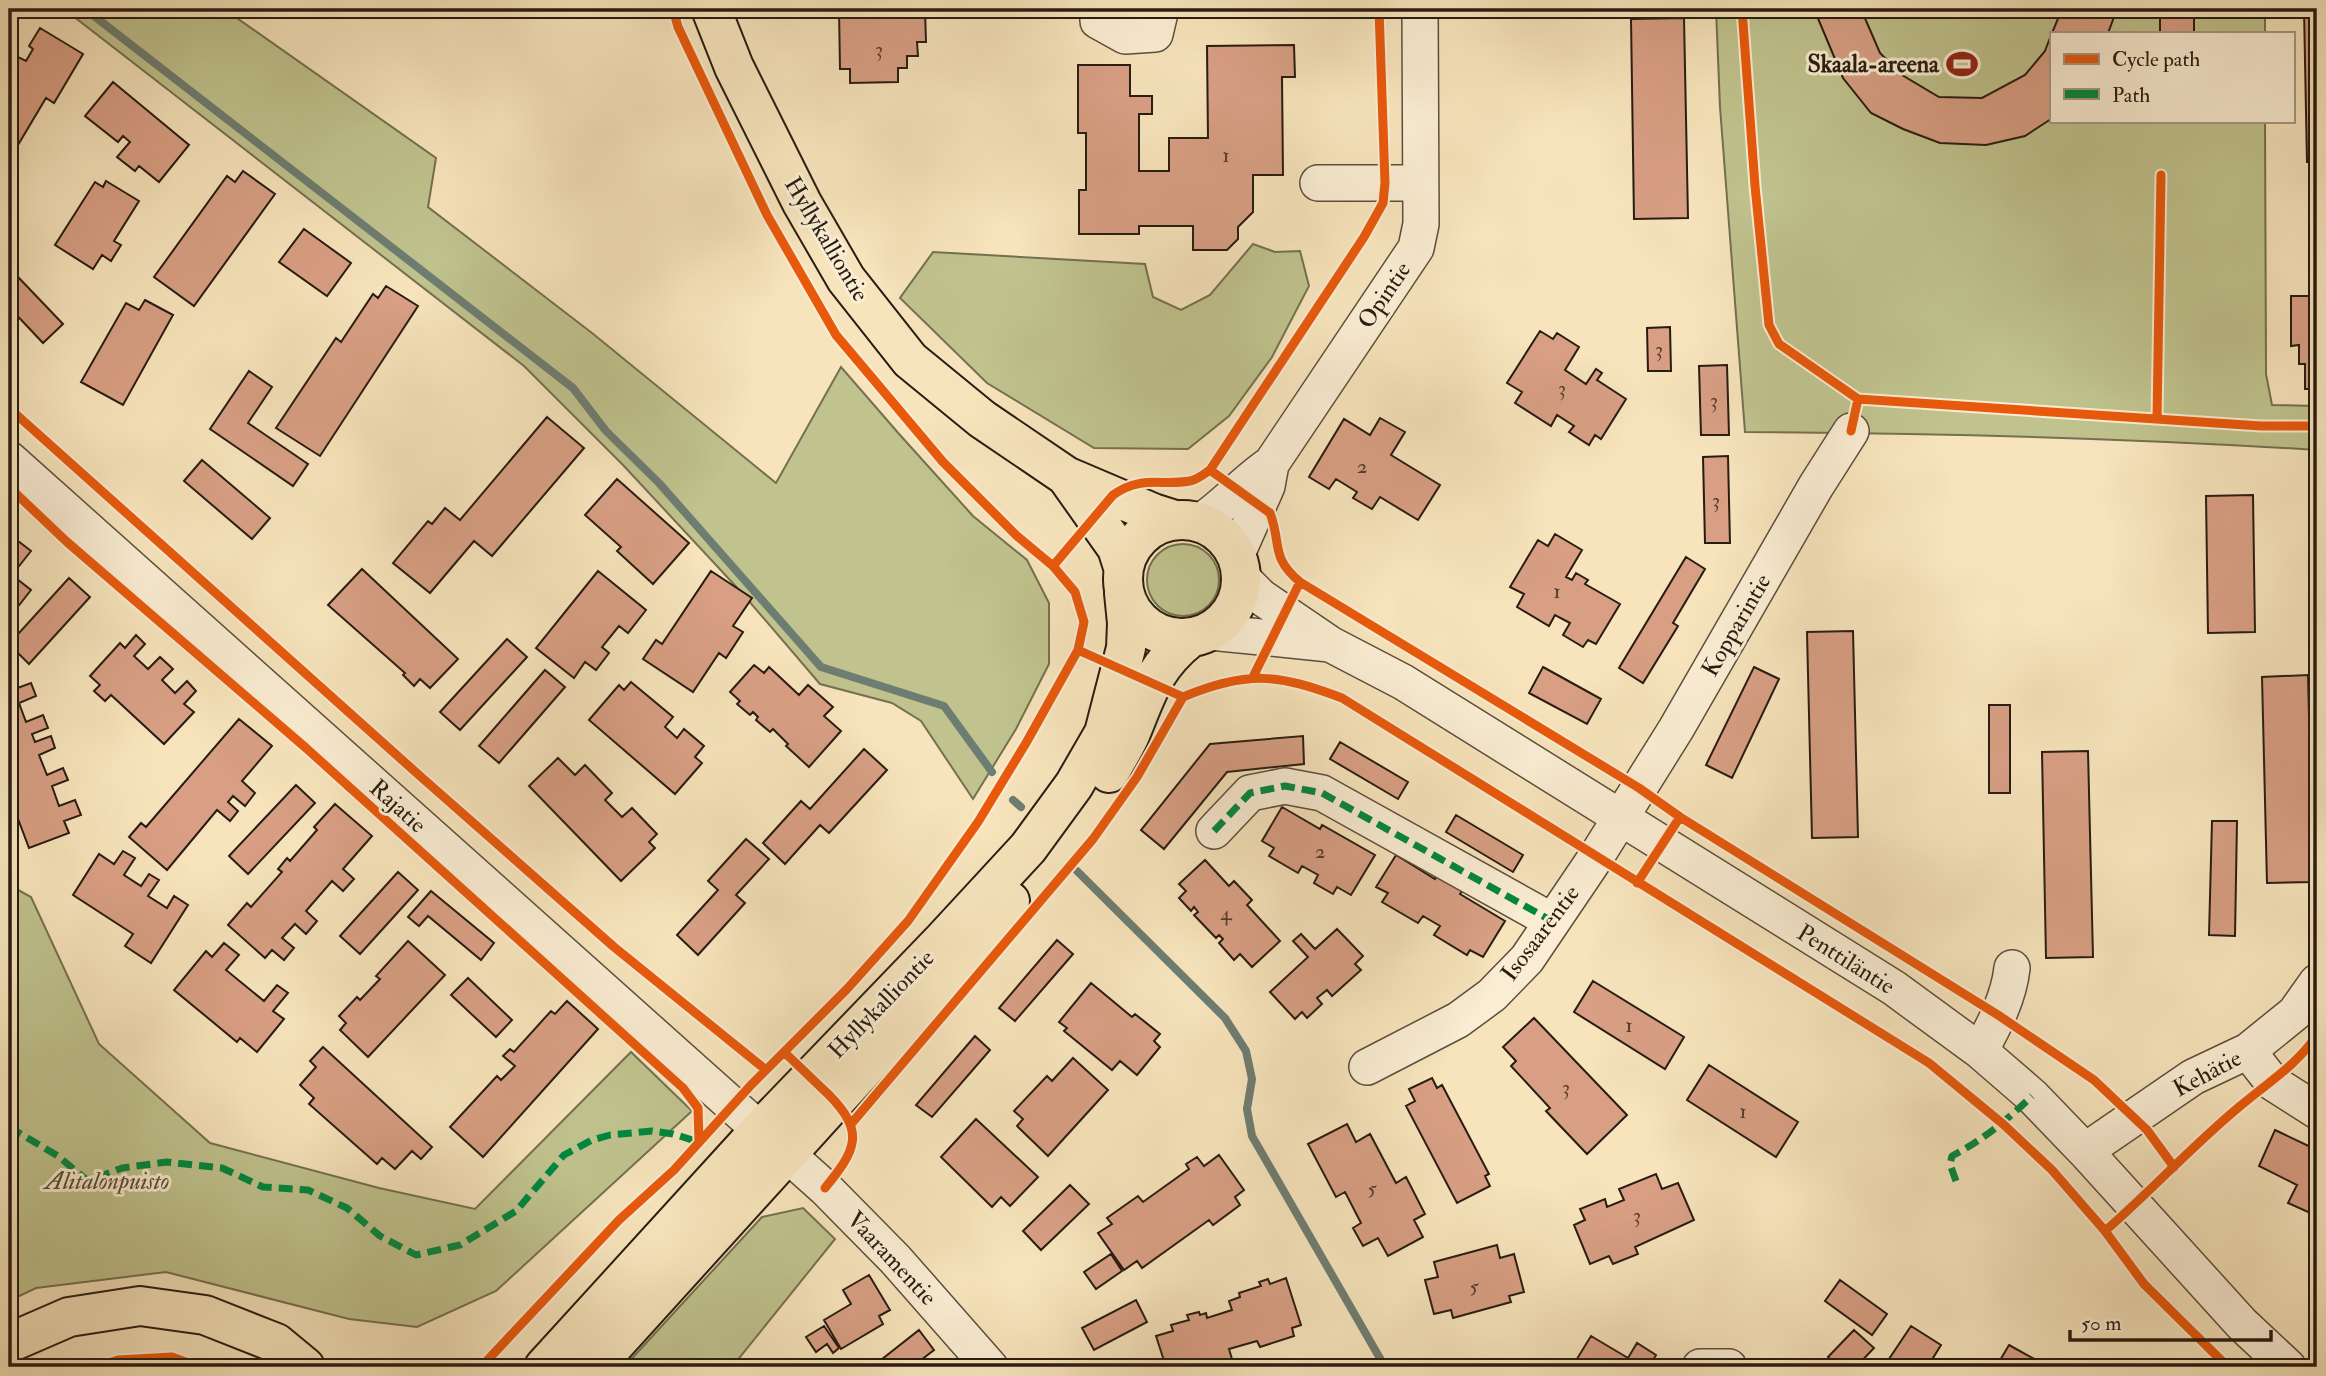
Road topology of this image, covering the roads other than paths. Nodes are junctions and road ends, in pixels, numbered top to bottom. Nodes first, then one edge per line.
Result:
1 (712, 9) edge
2 (1098, 9) edge
3 (1420, 9) edge
4 (1159, 17) dead end
5 (1318, 183) dead end
6 (1420, 183) junction
7 (1851, 431) dead end
8 (9, 458) edge
9 (1271, 464) junction
10 (1066, 476) junction
11 (1188, 521) junction
12 (1240, 566) junction
13 (1124, 580) junction
14 (1200, 636) junction
15 (1330, 643) junction
16 (1620, 818) junction
17 (1214, 831) dead end
18 (1552, 922) junction
19 (2012, 968) dead end
20 (2317, 982) edge
21 (1980, 1051) junction
22 (2248, 1051) junction
23 (1367, 1067) dead end
24 (2317, 1111) edge
25 (760, 1130) junction
26 (2085, 1151) junction
27 (788, 1155) junction
28 (9, 1343) edge
29 (305, 1367) edge
30 (544, 1367) edge
31 (594, 1367) edge
32 (990, 1367) edge
33 (1700, 1367) edge
34 (1729, 1367) edge
35 (2288, 1367) edge

1 - 10 main road, Hyllykalliontie
2 - 4 street
3 - 6 street, Opintie
5 - 6 street
6 - 9 street, Opintie
7 - 16 street, Kopparintie
8 - 25 street, Rajatie
9 - 11 street, Opintie
9 - 12 street
10 - 11 main road, Hyllykalliontie
10 - 13 main road, Hyllykalliontie
11 - 12 main road
11 - 13 main road
12 - 14 main road
12 - 15 street, Penttiläntie
13 - 14 main road
13 - 25 main road, Hyllykalliontie
14 - 15 street, Penttiläntie
14 - 27 main road, Hyllykalliontie
15 - 16 street, Penttiläntie
16 - 18 street, Isosaarentie
16 - 21 street, Penttiläntie
17 - 18 street
18 - 23 street, Isosaarentie
19 - 21 street
20 - 22 street, Kehätie
21 - 26 street, Penttiläntie
22 - 24 street
22 - 26 street, Kehätie
25 - 27 street, Rajatie
25 - 30 main road, Hyllykalliontie
26 - 35 street, Penttiläntie
27 - 31 main road, Hyllykalliontie
27 - 32 street, Vaaramentie
28 - 29 main road
33 - 34 street

